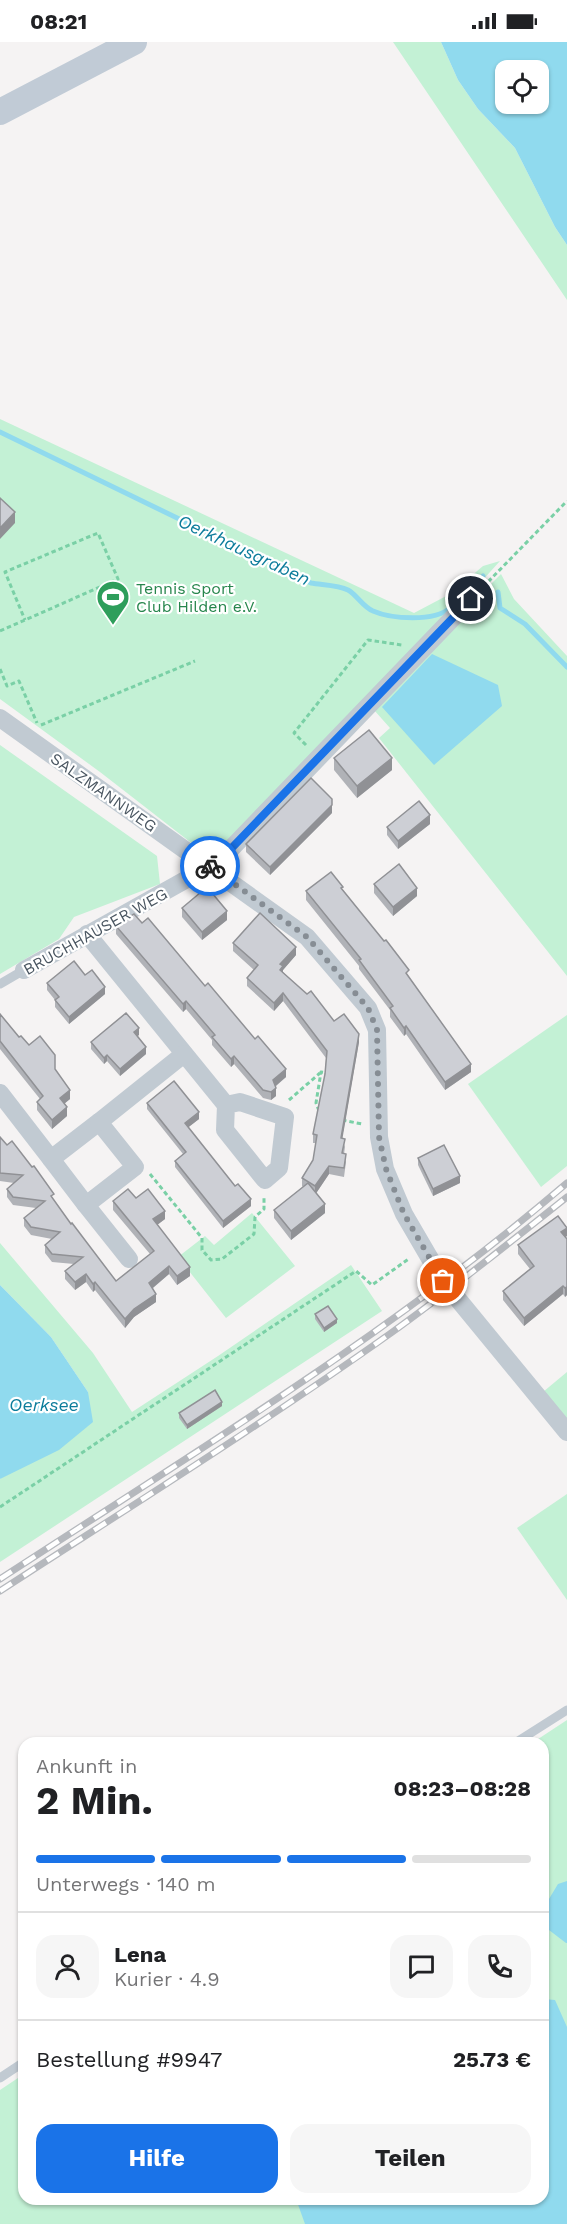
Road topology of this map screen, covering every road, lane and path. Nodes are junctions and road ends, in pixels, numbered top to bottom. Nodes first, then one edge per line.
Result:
1 (134, 42) edge
2 (0, 112) edge
3 (567, 501) edge
4 (471, 599) joint
5 (25, 620) junction
6 (0, 631) edge
7 (425, 648) junction
8 (195, 661) dead end
9 (0, 669) edge
10 (0, 718) edge
11 (318, 758) junction
12 (208, 865) junction
13 (87, 934) junction
14 (24, 970) joint
15 (0, 984) edge
16 (184, 1054) junction
17 (321, 1072) junction
18 (330, 1073) edge
19 (0, 1093) edge
20 (285, 1104) dead end
21 (226, 1105) junction
22 (321, 1116) edge
23 (99, 1122) junction
24 (51, 1159) junction
25 (135, 1167) junction
26 (265, 1180) junction
27 (86, 1205) junction
28 (411, 1257) dead end
29 (129, 1259) dead end
30 (567, 1432) edge
31 (0, 1507) edge
32 (567, 1710) edge
33 (524, 1737) edge
34 (18, 2066) edge
35 (0, 2078) edge

1 - 2 main road
3 - 4 path
4 - 7 street, BRUCHHAUSER WEG
5 - 5 path
5 - 6 path
7 - 11 street, BRUCHHAUSER WEG
7 - 11 path
8 - 9 path
10 - 12 street, SALZMANNWEG
11 - 12 street, BRUCHHAUSER WEG
12 - 13 street, BRUCHHAUSER WEG
12 - 30 street, SALZMANNWEG
13 - 14 street, BRUCHHAUSER WEG
13 - 16 street
14 - 15 lane, BRUCHHAUSER WEG
16 - 21 street
16 - 23 street
17 - 18 path
17 - 20 path
17 - 22 path
19 - 24 street
21 - 26 street
21 - 26 street
23 - 24 street
23 - 25 street
24 - 27 street
25 - 26 path
25 - 27 street
27 - 29 street
28 - 31 path
32 - 33 lane
34 - 35 lane

